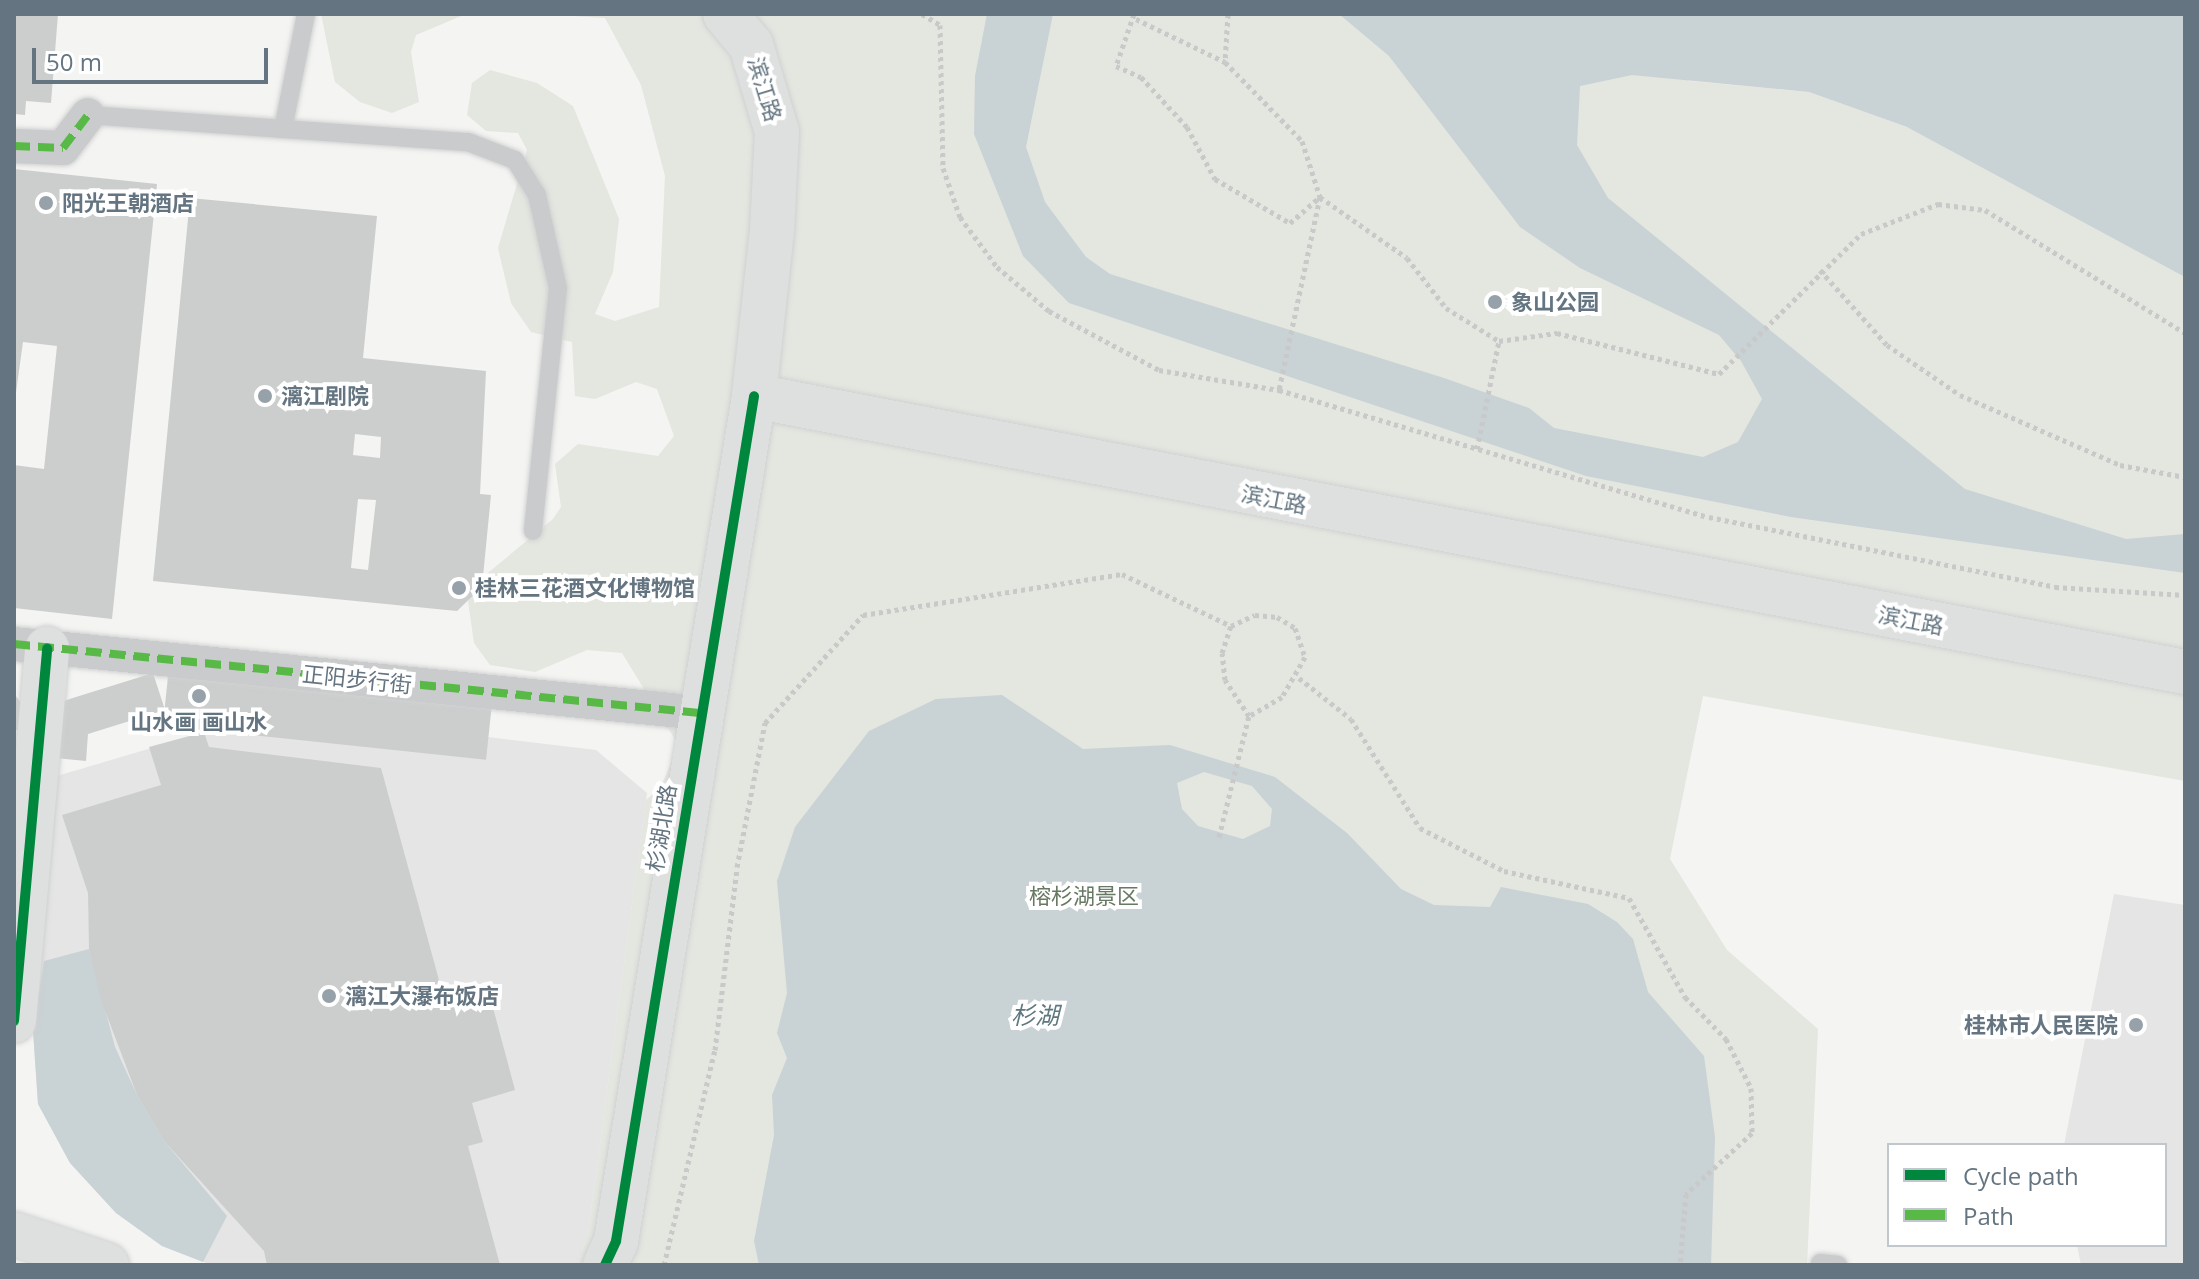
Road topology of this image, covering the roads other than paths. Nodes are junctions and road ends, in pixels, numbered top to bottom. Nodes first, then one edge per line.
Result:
1 (306, 14) edge
2 (725, 14) edge
3 (88, 115) joint
4 (283, 129) junction
5 (14, 146) edge
6 (754, 396) junction
7 (533, 531) dead end
8 (31, 646) edge
9 (2185, 672) edge
10 (700, 713) junction
11 (14, 1017) edge
12 (14, 1234) edge
13 (107, 1265) edge
14 (605, 1265) edge

1 - 4 lane
2 - 6 main road, 滨江路
3 - 4 lane
3 - 5 street
4 - 7 lane
6 - 9 main road, 滨江路
6 - 10 main road, 杉湖北路
8 - 10 street, 正阳步行街
8 - 11 main road
10 - 14 main road, 杉湖北路
12 - 13 main road

